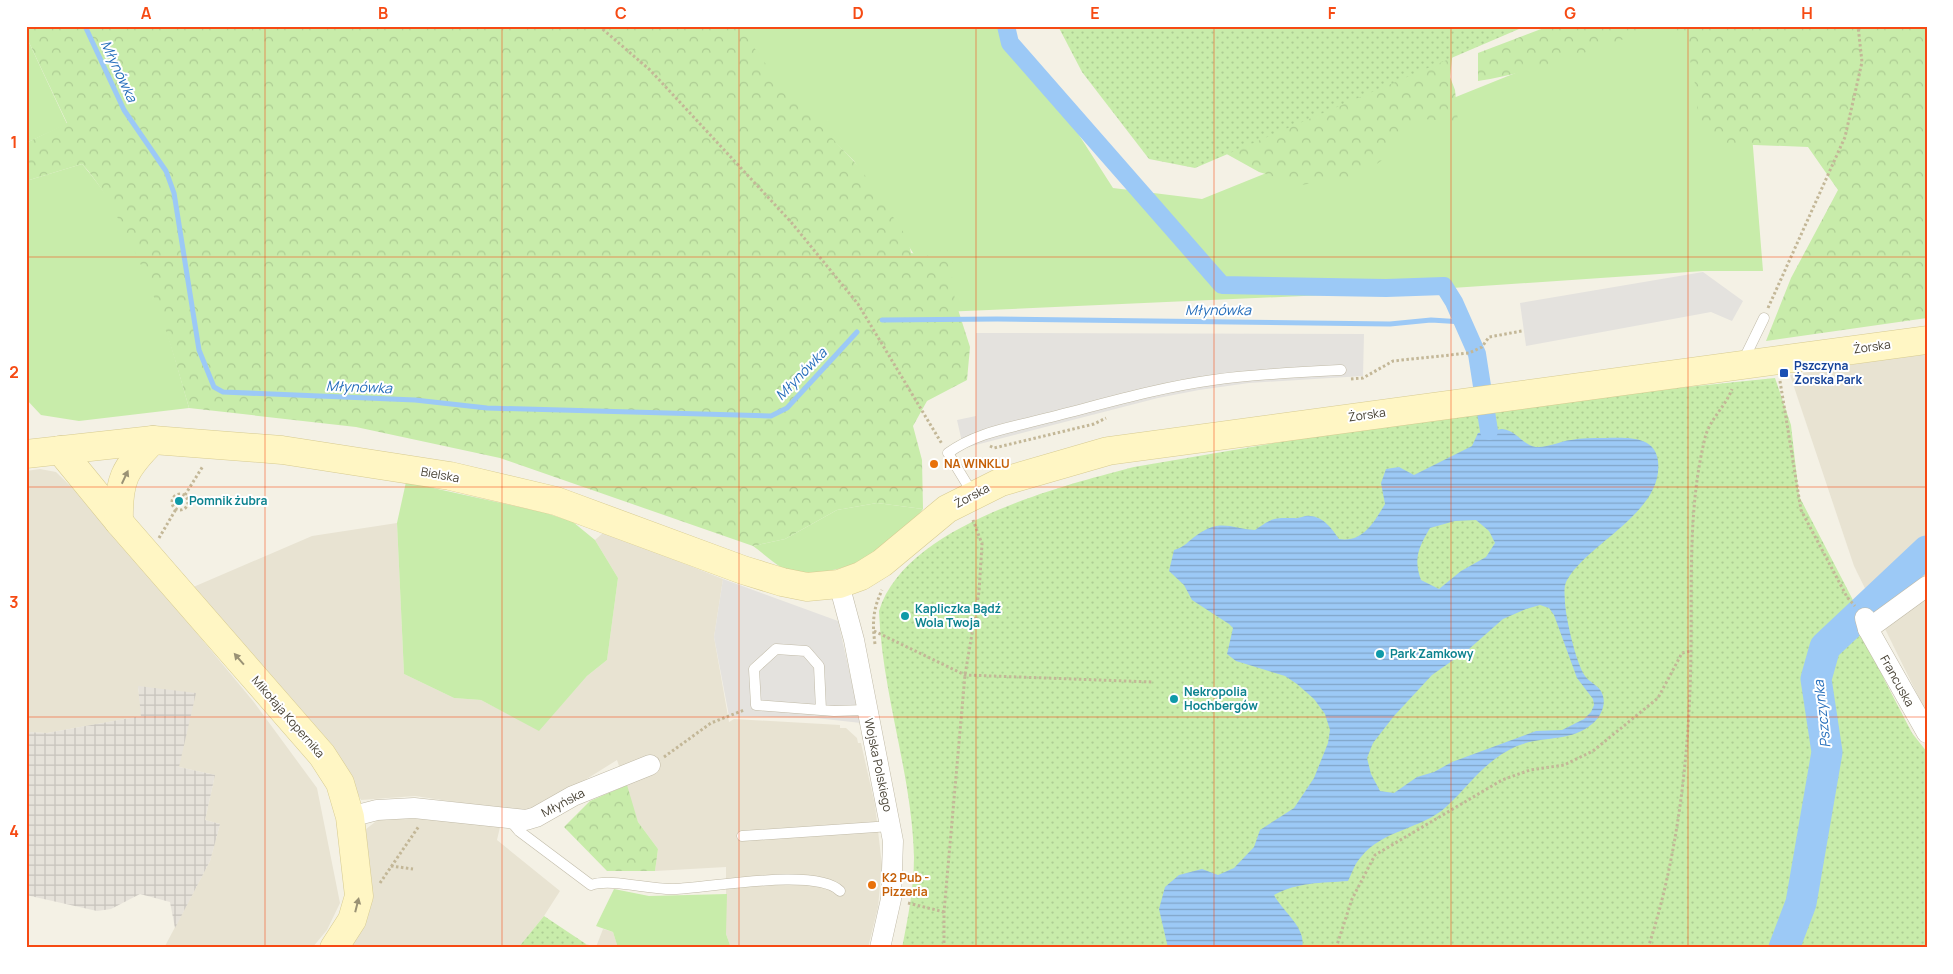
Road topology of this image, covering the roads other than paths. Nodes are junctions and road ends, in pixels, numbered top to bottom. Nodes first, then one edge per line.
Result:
1 (1764, 318) road end
2 (1927, 340) edge
3 (1741, 364) junction
4 (1343, 375) road end
5 (153, 440) junction
6 (60, 450) junction
7 (26, 454) edge
8 (971, 504) junction
9 (118, 522) junction
10 (839, 584) junction
11 (1927, 586) edge
12 (821, 710) junction
13 (866, 710) junction
14 (1927, 733) edge
15 (650, 765) road end
16 (350, 817) junction
17 (508, 818) junction
18 (891, 826) junction
19 (742, 836) dead end
20 (840, 892) dead end
21 (334, 948) edge
22 (880, 948) edge

1 - 3 lane
2 - 3 main road, Żorska
3 - 8 main road, Żorska
4 - 8 lane
5 - 6 main road, Bielska
9 -> 5 main road
5 - 10 main road, Bielska
6 - 7 main road, Bielska
6 - 9 main road, Mikołaja Kopernika
8 - 10 main road, Żorska
16 -> 9 main road, Mikołaja Kopernika
10 - 13 street, Wojska Polskiego
11 - 14 street, Francuska
12 - 12 lane
12 - 13 lane
13 - 18 street, Wojska Polskiego
15 - 17 street, Młyńska
16 - 17 street, Młyńska
21 -> 16 main road, Mikołaja Kopernika
17 - 20 lane
18 - 19 lane
18 - 22 street, Wojska Polskiego

